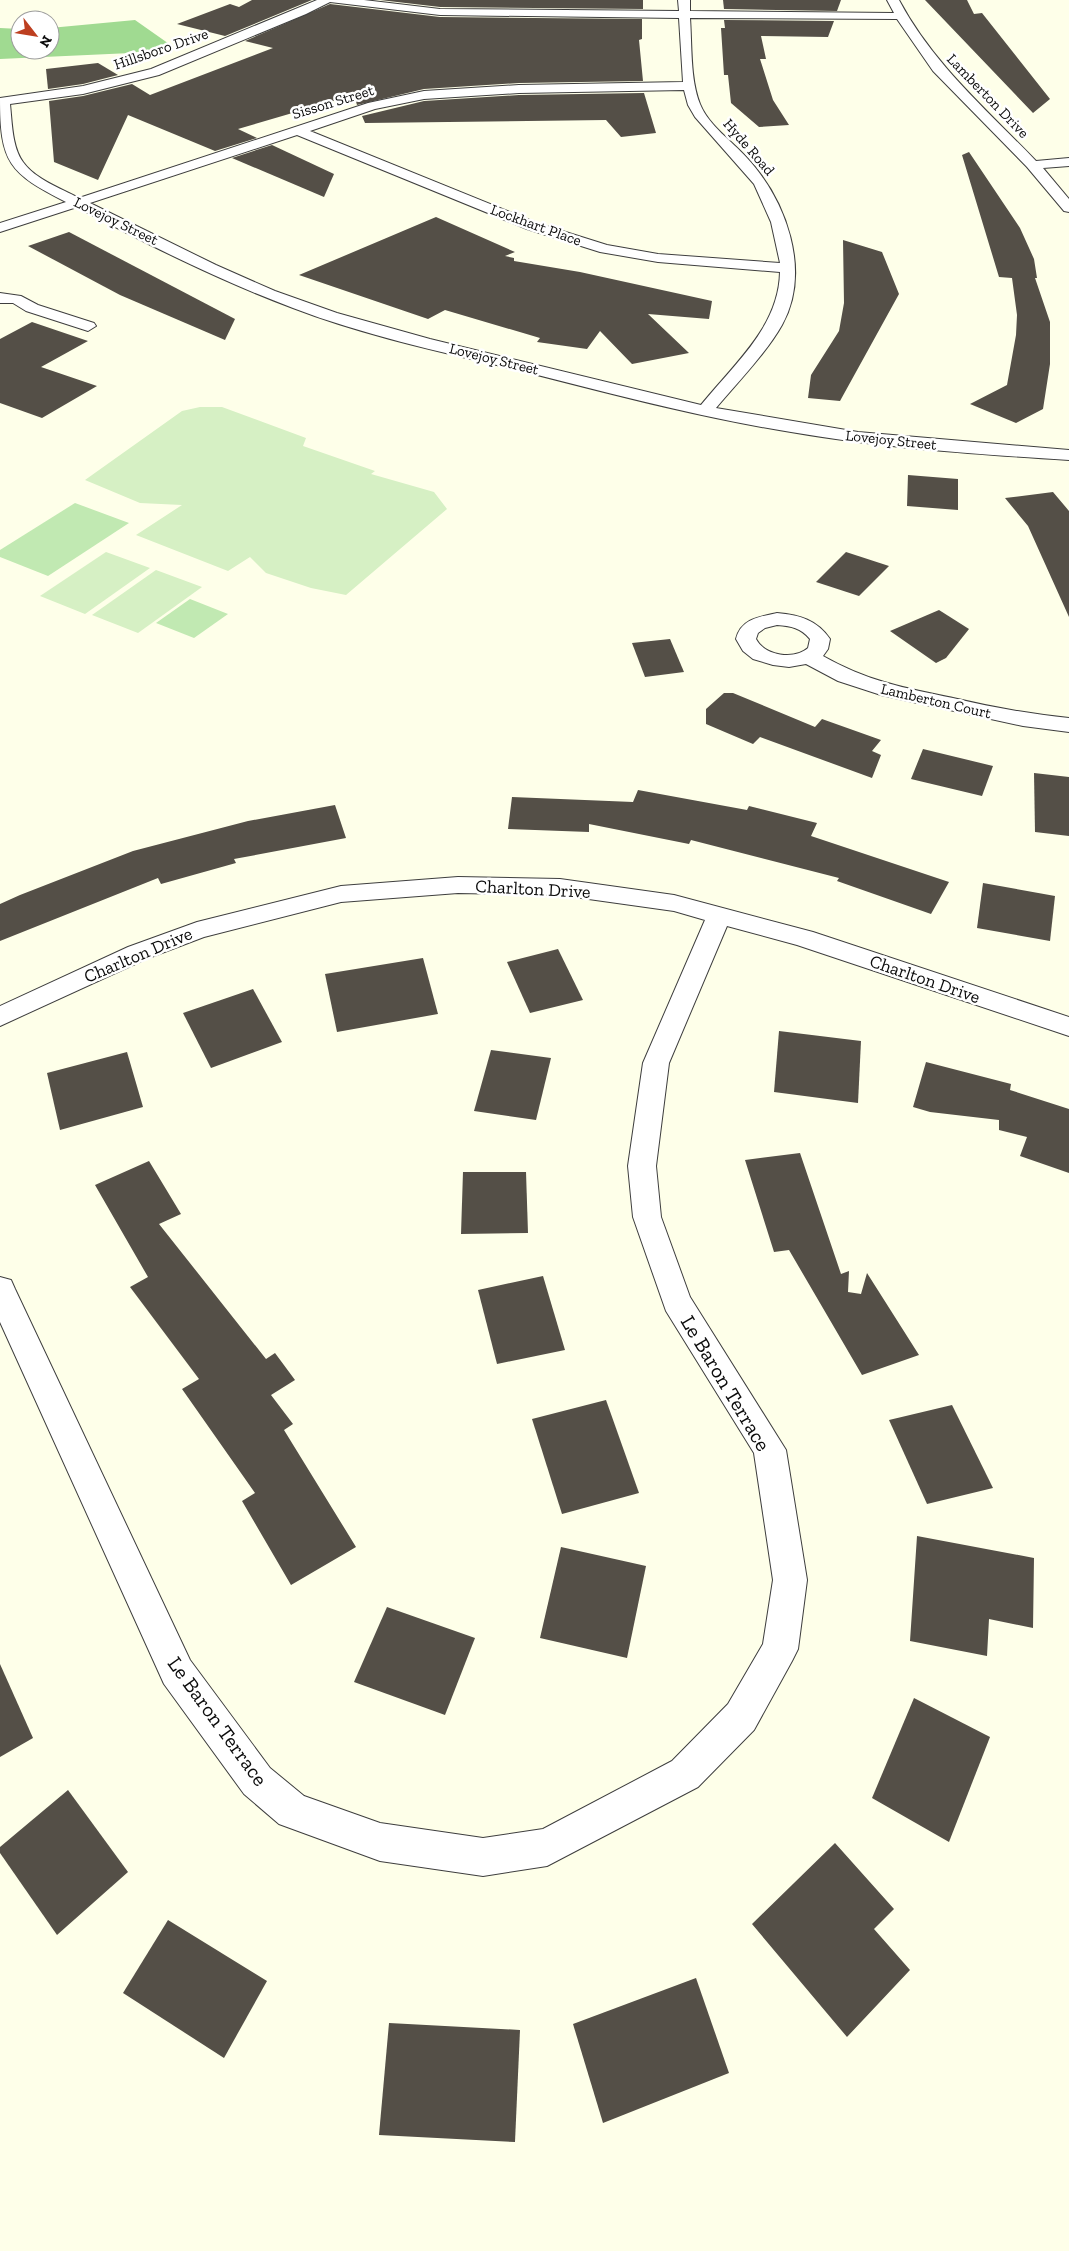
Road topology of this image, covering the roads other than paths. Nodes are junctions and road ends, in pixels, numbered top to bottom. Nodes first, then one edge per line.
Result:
1 (326, 0) edge
2 (334, 0) edge
3 (892, 0) edge
4 (684, 7) edge
5 (900, 16) junction
6 (690, 86) junction
7 (1, 102) edge
8 (297, 130) junction
9 (1069, 162) edge
10 (1032, 165) junction
11 (77, 202) junction
12 (1069, 208) edge
13 (0, 228) edge
14 (788, 268) junction
15 (0, 298) edge
16 (88, 326) dead end
17 (706, 410) junction
18 (1069, 455) edge
19 (809, 657) dead end
20 (1069, 725) edge
21 (719, 915) junction
22 (0, 1018) edge
23 (1069, 1027) edge
24 (0, 1288) edge

1 - 7 street, Hillsboro Drive
2 - 4 street
3 - 5 street, Lamberton Drive
4 - 5 street
4 - 6 street, Hyde Road
5 - 10 street, Lamberton Drive
6 - 8 street, Sisson Street
6 - 14 street, Hyde Road
7 - 11 street, Lovejoy Street
8 - 11 street, Sisson Street
8 - 14 street, Lockhart Place
9 - 10 street
10 - 12 street, Lamberton Drive
11 - 13 street, Sisson Street
11 - 17 street, Lovejoy Street
14 - 17 street, Hyde Road
15 - 16 street
17 - 18 street, Lovejoy Street
19 - 20 street, Lamberton Court
21 - 22 street, Charlton Drive
21 - 23 street, Charlton Drive
21 - 24 street, Le Baron Terrace

